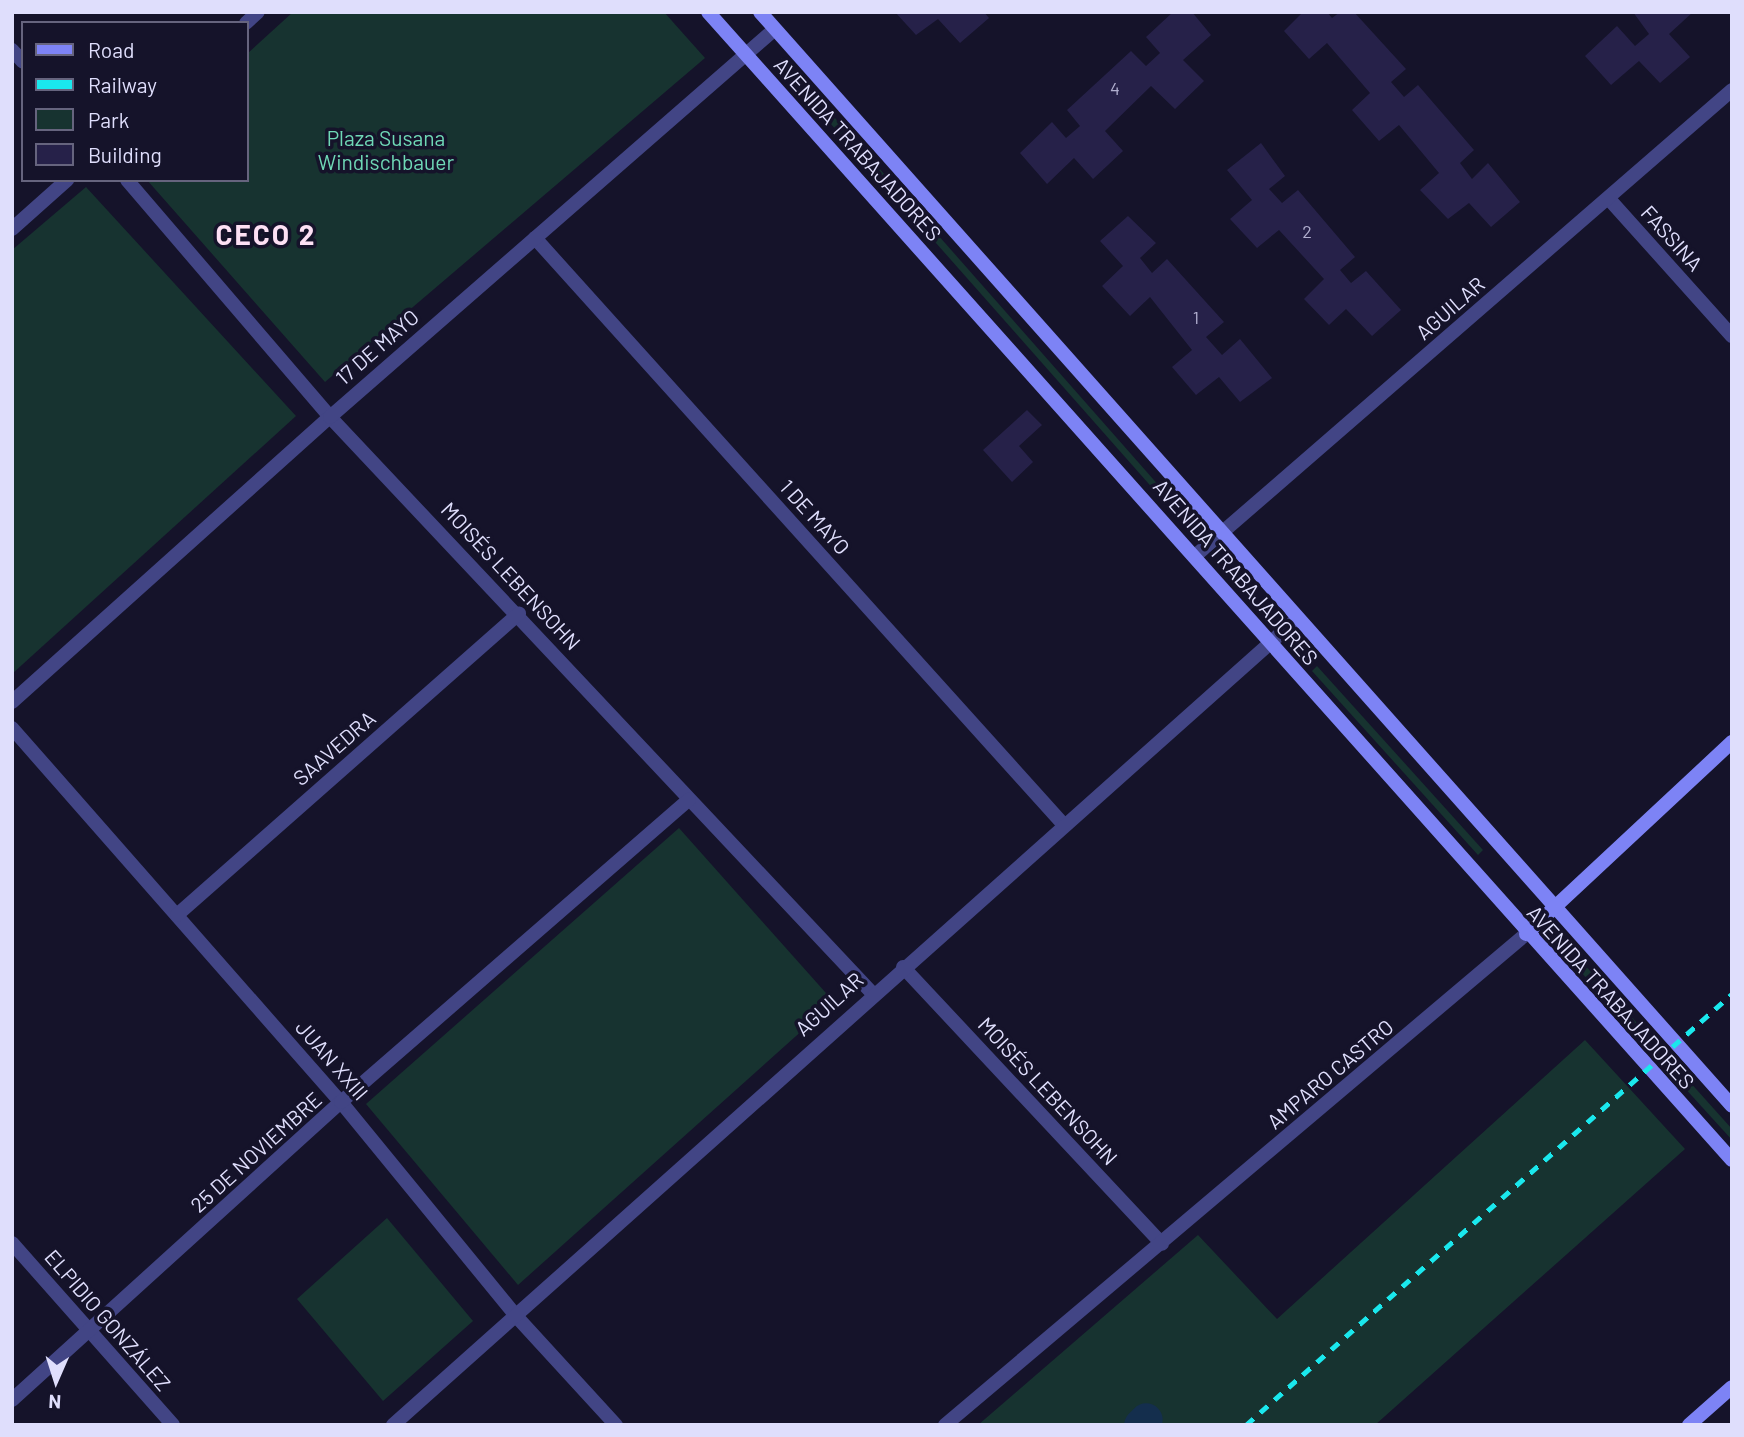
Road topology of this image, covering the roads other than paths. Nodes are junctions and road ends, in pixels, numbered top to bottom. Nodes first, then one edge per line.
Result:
1 (708, 12) edge
2 (760, 12) edge
3 (775, 29) junction
4 (745, 54) junction
5 (1732, 90) edge
6 (65, 182) edge
7 (129, 182) edge
8 (1609, 198) junction
9 (12, 229) edge
10 (535, 237) junction
11 (1732, 336) edge
12 (330, 417) junction
13 (1221, 533) junction
14 (1195, 556) junction
15 (519, 613) junction
16 (1297, 618) junction
17 (1270, 642) junction
18 (12, 702) edge
19 (12, 728) edge
20 (1732, 743) edge
21 (689, 799) junction
22 (1063, 824) junction
23 (1555, 903) junction
24 (177, 915) junction
25 (1526, 934) junction
26 (903, 967) junction
27 (872, 993) junction
28 (341, 1102) junction
29 (1732, 1106) edge
30 (1732, 1160) edge
31 (12, 1243) edge
32 (1161, 1244) junction
33 (516, 1316) junction
34 (90, 1332) junction
35 (1732, 1387) edge
36 (12, 1400) edge
37 (173, 1425) edge
38 (393, 1425) edge
39 (615, 1425) edge
40 (945, 1425) edge
41 (1689, 1425) edge

1 - 4 main road, AVENIDA TRABAJADORES
2 - 3 main road, AVENIDA TRABAJADORES
3 - 4 street, 17 DE MAYO
3 - 13 main road, AVENIDA TRABAJADORES
4 - 10 street, 17 DE MAYO
4 - 14 main road, AVENIDA TRABAJADORES
5 - 8 street, AGUILAR
6 - 9 street
7 - 12 street, MOISÉS LEBENSOHN
8 - 11 street, FASSINA
8 - 13 street, AGUILAR
10 - 12 street, 17 DE MAYO
10 - 22 street, 1 DE MAYO
12 - 15 street, MOISÉS LEBENSOHN
12 - 18 street, 17 DE MAYO
13 - 14 street, AGUILAR
13 - 16 main road, AVENIDA TRABAJADORES
14 - 17 main road, AVENIDA TRABAJADORES
15 - 21 street, MOISÉS LEBENSOHN
15 - 24 street, SAAVEDRA
16 - 17 street, AGUILAR
16 - 23 main road, AVENIDA TRABAJADORES
17 - 22 street, AGUILAR
17 - 25 main road, AVENIDA TRABAJADORES
19 - 24 street, JUAN XXIII
20 - 23 main road, AMPARO CASTRO
21 - 27 street, MOISÉS LEBENSOHN
21 - 28 street, 25 DE NOVIEMBRE
22 - 26 street, AGUILAR
23 - 25 main road, AMPARO CASTRO
23 - 29 main road, AVENIDA TRABAJADORES
24 - 28 street, JUAN XXIII
25 - 30 main road, AVENIDA TRABAJADORES
25 - 32 street, AMPARO CASTRO
26 - 27 street, AGUILAR
26 - 32 street, MOISÉS LEBENSOHN
27 - 33 street, AGUILAR
28 - 33 street, JUAN XXIII
28 - 34 street, 25 DE NOVIEMBRE
31 - 34 street, ELPIDIO GONZÁLEZ
32 - 40 street, AMPARO CASTRO
33 - 38 street, AGUILAR
33 - 39 street, JUAN XXIII
34 - 36 street, 25 DE NOVIEMBRE
34 - 37 street, ELPIDIO GONZÁLEZ
35 - 41 main road

